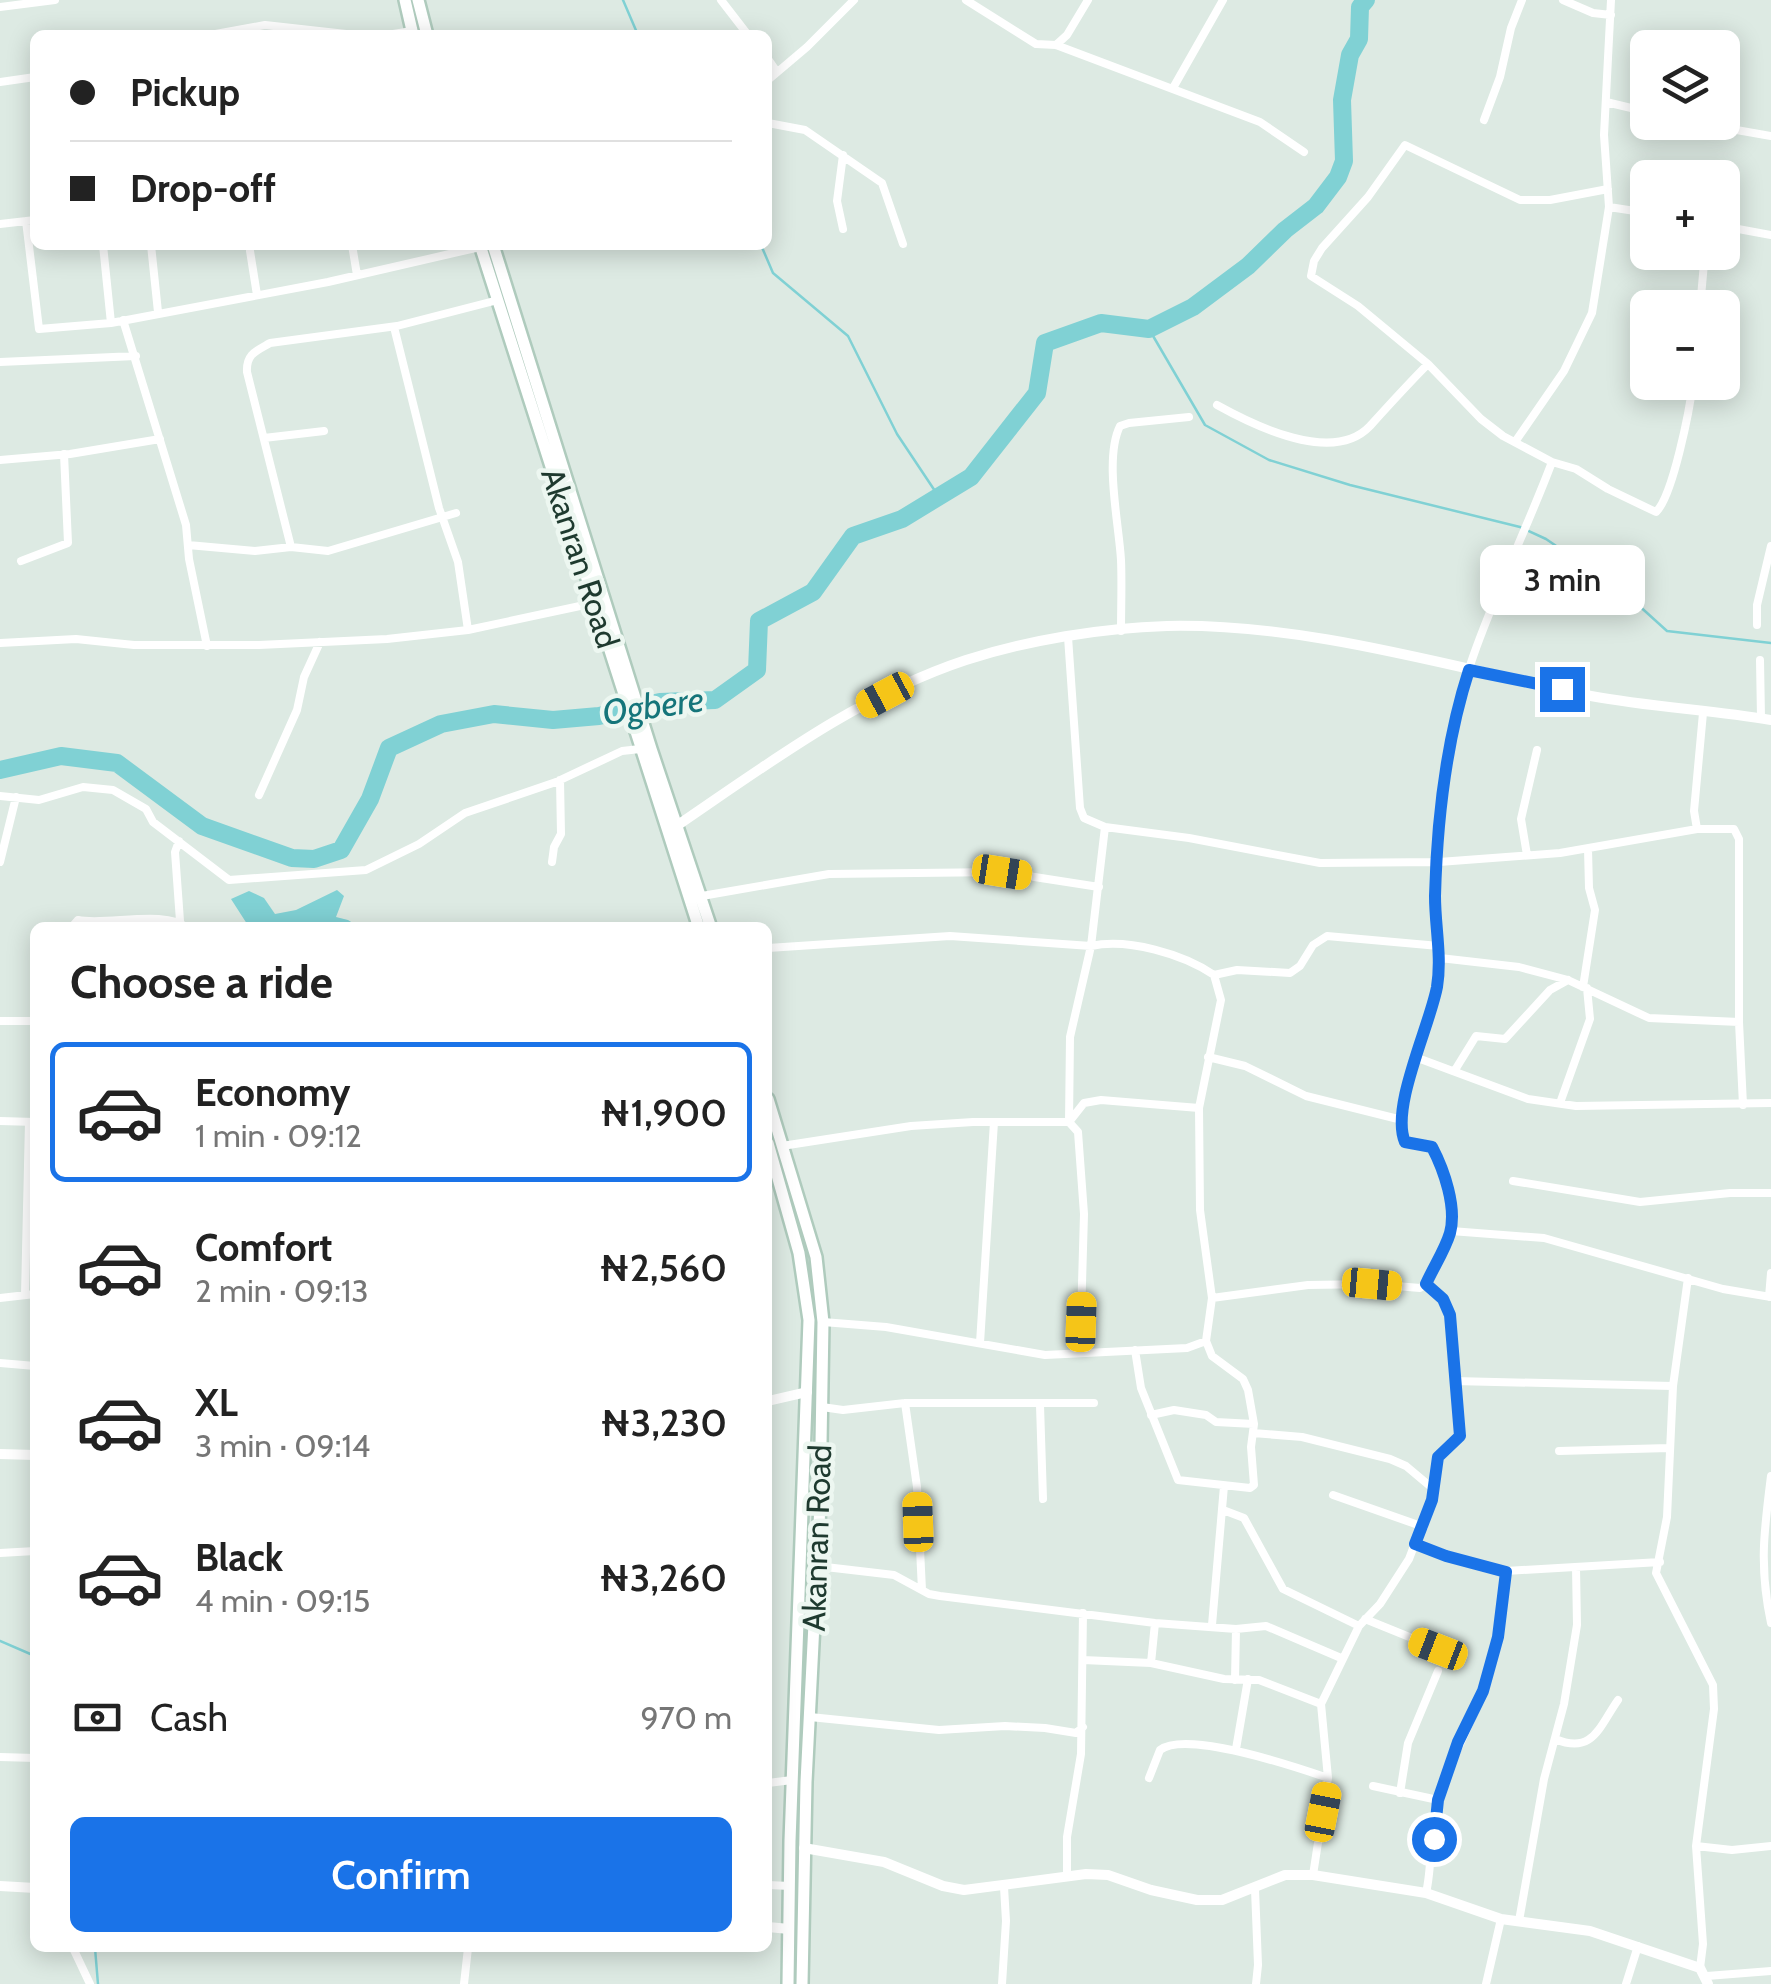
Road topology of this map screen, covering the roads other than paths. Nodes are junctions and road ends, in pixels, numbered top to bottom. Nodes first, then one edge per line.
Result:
1 (55, 0) edge
2 (404, 0) edge
3 (418, 0) edge
4 (721, 0) edge
5 (854, 0) edge
6 (966, 0) edge
7 (1088, 0) edge
8 (1222, 0) edge
9 (1522, 0) edge
10 (1563, 0) edge
11 (1611, 0) edge
12 (0, 7) edge
13 (1611, 15) junction
14 (240, 30) edge
15 (304, 30) edge
16 (412, 30) edge
17 (426, 30) edge
18 (744, 30) edge
19 (1056, 45) junction
20 (772, 65) edge
21 (778, 72) junction
22 (772, 77) edge
23 (30, 78) edge
24 (0, 82) edge
25 (1172, 88) junction
26 (1606, 102) junction
27 (1630, 108) edge
28 (1484, 120) dead end
29 (772, 124) edge
30 (1740, 131) edge
31 (1771, 136) edge
32 (1304, 152) dead end
33 (843, 154) junction
34 (1608, 189) junction
35 (1609, 208) junction
36 (1630, 211) edge
37 (30, 221) edge
38 (0, 224) edge
39 (843, 228) dead end
40 (1740, 229) edge
41 (1771, 235) edge
42 (903, 244) dead end
43 (32, 250) edge
44 (104, 250) edge
45 (152, 250) edge
46 (353, 250) edge
47 (466, 250) edge
48 (485, 250) edge
49 (485, 250) edge
50 (250, 251) dead end
51 (356, 275) junction
52 (257, 294) junction
53 (498, 300) junction
54 (158, 312) junction
55 (123, 320) junction
56 (112, 323) junction
57 (394, 326) junction
58 (136, 356) junction
59 (0, 362) edge
60 (1428, 364) junction
61 (1689, 400) edge
62 (1217, 405) dead end
63 (1189, 417) dead end
64 (324, 431) dead end
65 (264, 438) junction
66 (160, 439) junction
67 (1516, 442) junction
68 (64, 454) junction
69 (0, 460) edge
70 (1552, 462) junction
71 (565, 469) junction
72 (552, 473) junction
73 (456, 513) dead end
74 (443, 518) junction
75 (188, 545) junction
76 (1771, 546) edge
77 (291, 547) junction
78 (20, 561) dead end
79 (594, 603) junction
80 (1757, 625) dead end
81 (468, 630) junction
82 (1121, 631) junction
83 (1068, 637) junction
84 (320, 642) junction
85 (0, 643) edge
86 (208, 646) junction
87 (1760, 660) dead end
88 (1469, 670) junction
89 (630, 694) junction
90 (1703, 713) junction
91 (636, 714) junction
92 (1766, 719) edge
93 (640, 749) junction
94 (1537, 750) dead end
95 (560, 780) junction
96 (259, 795) dead end
97 (0, 796) edge
98 (16, 797) junction
99 (678, 824) junction
100 (1105, 826) junction
101 (1697, 829) junction
102 (179, 841) junction
103 (1588, 849) junction
104 (1527, 855) junction
105 (0, 862) edge
106 (552, 862) dead end
107 (1439, 862) junction
108 (1099, 887) junction
109 (702, 896) junction
110 (184, 922) edge
111 (697, 922) edge
112 (710, 922) edge
113 (1091, 946) junction
114 (1439, 946) junction
115 (772, 948) edge
116 (1440, 958) junction
117 (1214, 975) junction
118 (1568, 980) junction
119 (1585, 988) junction
120 (1604, 996) junction
121 (1590, 1006) junction
122 (0, 1020) edge
123 (30, 1021) edge
124 (1738, 1022) junction
125 (1208, 1057) junction
126 (1415, 1057) junction
127 (1455, 1070) junction
128 (1771, 1102) edge
129 (1560, 1103) junction
130 (1743, 1105) junction
131 (1198, 1108) junction
132 (772, 1113) edge
133 (1402, 1120) junction
134 (0, 1121) edge
135 (30, 1122) edge
136 (994, 1122) junction
137 (1069, 1122) junction
138 (782, 1146) junction
139 (772, 1157) edge
140 (1513, 1181) dead end
141 (1771, 1193) edge
142 (1451, 1231) junction
143 (1771, 1273) edge
144 (1688, 1278) junction
145 (1426, 1284) junction
146 (30, 1295) edge
147 (1770, 1297) edge
148 (0, 1298) edge
149 (1212, 1298) junction
150 (823, 1322) junction
151 (1206, 1341) junction
152 (980, 1343) junction
153 (1135, 1350) junction
154 (1080, 1352) junction
155 (0, 1364) edge
156 (30, 1366) edge
157 (1454, 1381) junction
158 (1673, 1386) junction
159 (807, 1392) junction
160 (772, 1400) edge
161 (906, 1404) junction
162 (1094, 1404) dead end
163 (1040, 1405) junction
164 (822, 1407) junction
165 (1151, 1416) junction
166 (1253, 1428) junction
167 (806, 1437) junction
168 (822, 1440) junction
169 (1670, 1448) junction
170 (1559, 1451) dead end
171 (0, 1454) edge
172 (30, 1455) edge
173 (1771, 1476) edge
174 (1224, 1486) junction
175 (1432, 1487) junction
176 (1333, 1495) dead end
177 (1043, 1498) dead end
178 (1223, 1510) junction
179 (1424, 1527) junction
180 (1415, 1544) junction
181 (30, 1552) edge
182 (0, 1553) edge
183 (1660, 1562) junction
184 (817, 1566) junction
185 (1576, 1568) junction
186 (1506, 1572) junction
187 (922, 1590) junction
188 (1083, 1613) junction
189 (1362, 1622) junction
190 (1156, 1623) junction
191 (1771, 1623) edge
192 (1212, 1625) junction
193 (1236, 1628) junction
194 (1438, 1649) dead end
195 (1341, 1658) junction
196 (1082, 1660) junction
197 (1151, 1663) junction
198 (1438, 1671) dead end
199 (1248, 1679) junction
200 (1235, 1680) junction
201 (1618, 1700) dead end
202 (1321, 1704) junction
203 (810, 1717) junction
204 (1082, 1727) junction
205 (1555, 1739) junction
206 (1236, 1749) junction
207 (0, 1758) edge
208 (30, 1758) edge
209 (1149, 1778) dead end
210 (1328, 1778) junction
211 (792, 1780) junction
212 (772, 1782) edge
213 (1373, 1786) dead end
214 (1400, 1793) junction
215 (1438, 1800) junction
216 (1696, 1846) junction
217 (1771, 1846) edge
218 (804, 1848) junction
219 (1314, 1874) junction
220 (1067, 1875) junction
221 (772, 1885) edge
222 (0, 1886) edge
223 (790, 1886) junction
224 (1004, 1887) junction
225 (30, 1888) edge
226 (1255, 1888) junction
227 (1426, 1893) junction
228 (1501, 1920) junction
229 (1519, 1921) junction
230 (772, 1927) edge
231 (790, 1928) junction
232 (1638, 1946) junction
233 (75, 1952) edge
234 (468, 1952) edge
235 (1771, 1971) edge
236 (1705, 1976) edge
237 (90, 1984) edge
238 (464, 1984) edge
239 (788, 1984) edge
240 (802, 1984) edge
241 (1002, 1984) edge
242 (1256, 1984) edge
243 (1486, 1984) edge
244 (1626, 1984) edge

1 - 12 street
2 - 16 main road
3 - 17 main road
4 - 18 street
5 - 21 street
6 - 19 street
7 - 19 street
8 - 25 street
9 - 28 street
10 - 13 street
11 - 13 street
13 - 26 street
14 - 15 street
19 - 25 street
20 - 21 street
21 - 22 street
23 - 24 street
25 - 32 street
26 - 27 street
26 - 34 street
29 - 33 street
30 - 31 street
33 - 39 street
33 - 42 street
34 - 35 street
34 - 60 street
35 - 36 street
35 - 67 street
37 - 38 street
40 - 41 street
43 - 56 street
44 - 56 street
45 - 54 street
46 - 51 street
47 - 51 street
48 - 53 main road, Akanran Road
49 - 71 main road, Akanran Road
50 - 52 street
51 - 52 street
52 - 54 street
53 - 57 street
53 - 72 main road, Akanran Road
54 - 55 street
55 - 56 street
55 - 58 street
57 - 65 street
57 - 74 street
58 - 59 street
58 - 66 street
60 - 62 street
60 - 67 street
61 - 70 street
63 - 82 street
64 - 65 street
65 - 77 street
66 - 68 street
66 - 75 street
67 - 70 street
68 - 69 street
68 - 78 street
70 - 88 street
71 - 72 main road
71 - 89 main road, Akanran Road
72 - 79 main road, Akanran Road
73 - 74 street
74 - 77 street
74 - 81 street
75 - 77 street
75 - 86 street
76 - 80 street
79 - 81 street
79 - 89 main road, Akanran Road
81 - 84 street
82 - 83 street
82 - 88 street
83 - 99 street
83 - 100 street
84 - 86 street
84 - 96 street
85 - 86 street
87 - 92 street
88 - 90 street
88 - 107 street
89 - 91 main road, Akanran Road
90 - 92 street
90 - 101 street
91 - 93 main road, Akanran Road
91 - 99 main road, Akanran Road
93 - 95 street
93 - 111 main road, Akanran Road
94 - 104 street
95 - 102 street
95 - 106 street
97 - 98 street
98 - 102 street
98 - 105 street
99 - 109 main road, Akanran Road
100 - 107 street
100 - 108 street
101 - 103 street
101 - 124 street
102 - 110 street
103 - 104 street
103 - 119 street
104 - 107 street
107 - 114 street
108 - 109 street
108 - 113 street
109 - 112 main road, Akanran Road
113 - 115 street
113 - 117 street
113 - 137 street
114 - 116 street
114 - 117 street
116 - 118 street
116 - 126 street
117 - 125 street
118 - 119 street
118 - 127 street
119 - 120 street
119 - 121 street
120 - 121 street
120 - 124 street
121 - 129 street
122 - 123 street
124 - 130 street
125 - 131 street
125 - 133 street
126 - 127 street
126 - 133 street
127 - 129 street
128 - 130 street
129 - 130 street
131 - 137 street
131 - 149 street
132 - 138 main road, Akanran Road
133 - 142 street
134 - 135 street
136 - 137 street
136 - 138 street
136 - 152 street
137 - 154 street
138 - 150 main road, Akanran Road
139 - 159 main road, Akanran Road
140 - 141 street
142 - 144 street
142 - 145 street
143 - 147 street
144 - 147 street
144 - 158 street
145 - 149 street
145 - 157 street
146 - 148 street
149 - 151 street
150 - 152 street
150 - 164 main road, Akanran Road
151 - 153 street
151 - 166 street
152 - 154 street
153 - 154 street
153 - 165 street
155 - 156 street
157 - 158 street
157 - 175 street
158 - 169 street
159 - 160 street
159 - 167 main road, Akanran Road
161 - 163 street
161 - 164 street
161 - 187 street
162 - 163 street
163 - 177 street
164 - 168 main road, Akanran Road
165 - 166 street
165 - 174 street
166 - 174 street
166 - 175 street
167 - 168 main road
167 - 211 main road, Akanran Road
168 - 184 main road, Akanran Road
169 - 170 street
169 - 183 street
171 - 172 street
173 - 191 street
174 - 178 street
175 - 179 street
176 - 179 street
178 - 189 street
178 - 192 street
179 - 180 street
180 - 186 street
180 - 189 street
181 - 182 street
183 - 185 street
183 - 216 street
184 - 187 street
184 - 203 main road, Akanran Road
185 - 186 street
185 - 205 street
186 - 215 street
187 - 188 street
188 - 190 street
188 - 196 street
189 - 194 street
189 - 195 street
190 - 192 street
190 - 197 street
192 - 193 street
193 - 195 street
193 - 200 street
195 - 202 street
196 - 197 street
196 - 204 street
197 - 200 street
198 - 214 street
199 - 200 street
199 - 202 street
199 - 206 street
201 - 205 street
202 - 210 street
203 - 204 street
203 - 218 main road, Akanran Road
204 - 220 street
205 - 229 street
206 - 209 street
206 - 210 street
207 - 208 street
210 - 219 street
211 - 212 street
211 - 223 main road, Akanran Road
213 - 214 street
214 - 215 street
215 - 227 street
216 - 217 street
216 - 236 street
218 - 224 street
218 - 240 main road, Akanran Road
219 - 226 street
219 - 227 street
220 - 224 street
220 - 226 street
221 - 223 street
222 - 225 street
223 - 231 main road, Akanran Road
224 - 241 street
226 - 242 street
227 - 228 street
228 - 229 street
228 - 243 street
229 - 232 street
230 - 231 street
231 - 239 main road, Akanran Road
232 - 236 street
232 - 244 street
233 - 237 street
234 - 238 street
235 - 236 street

